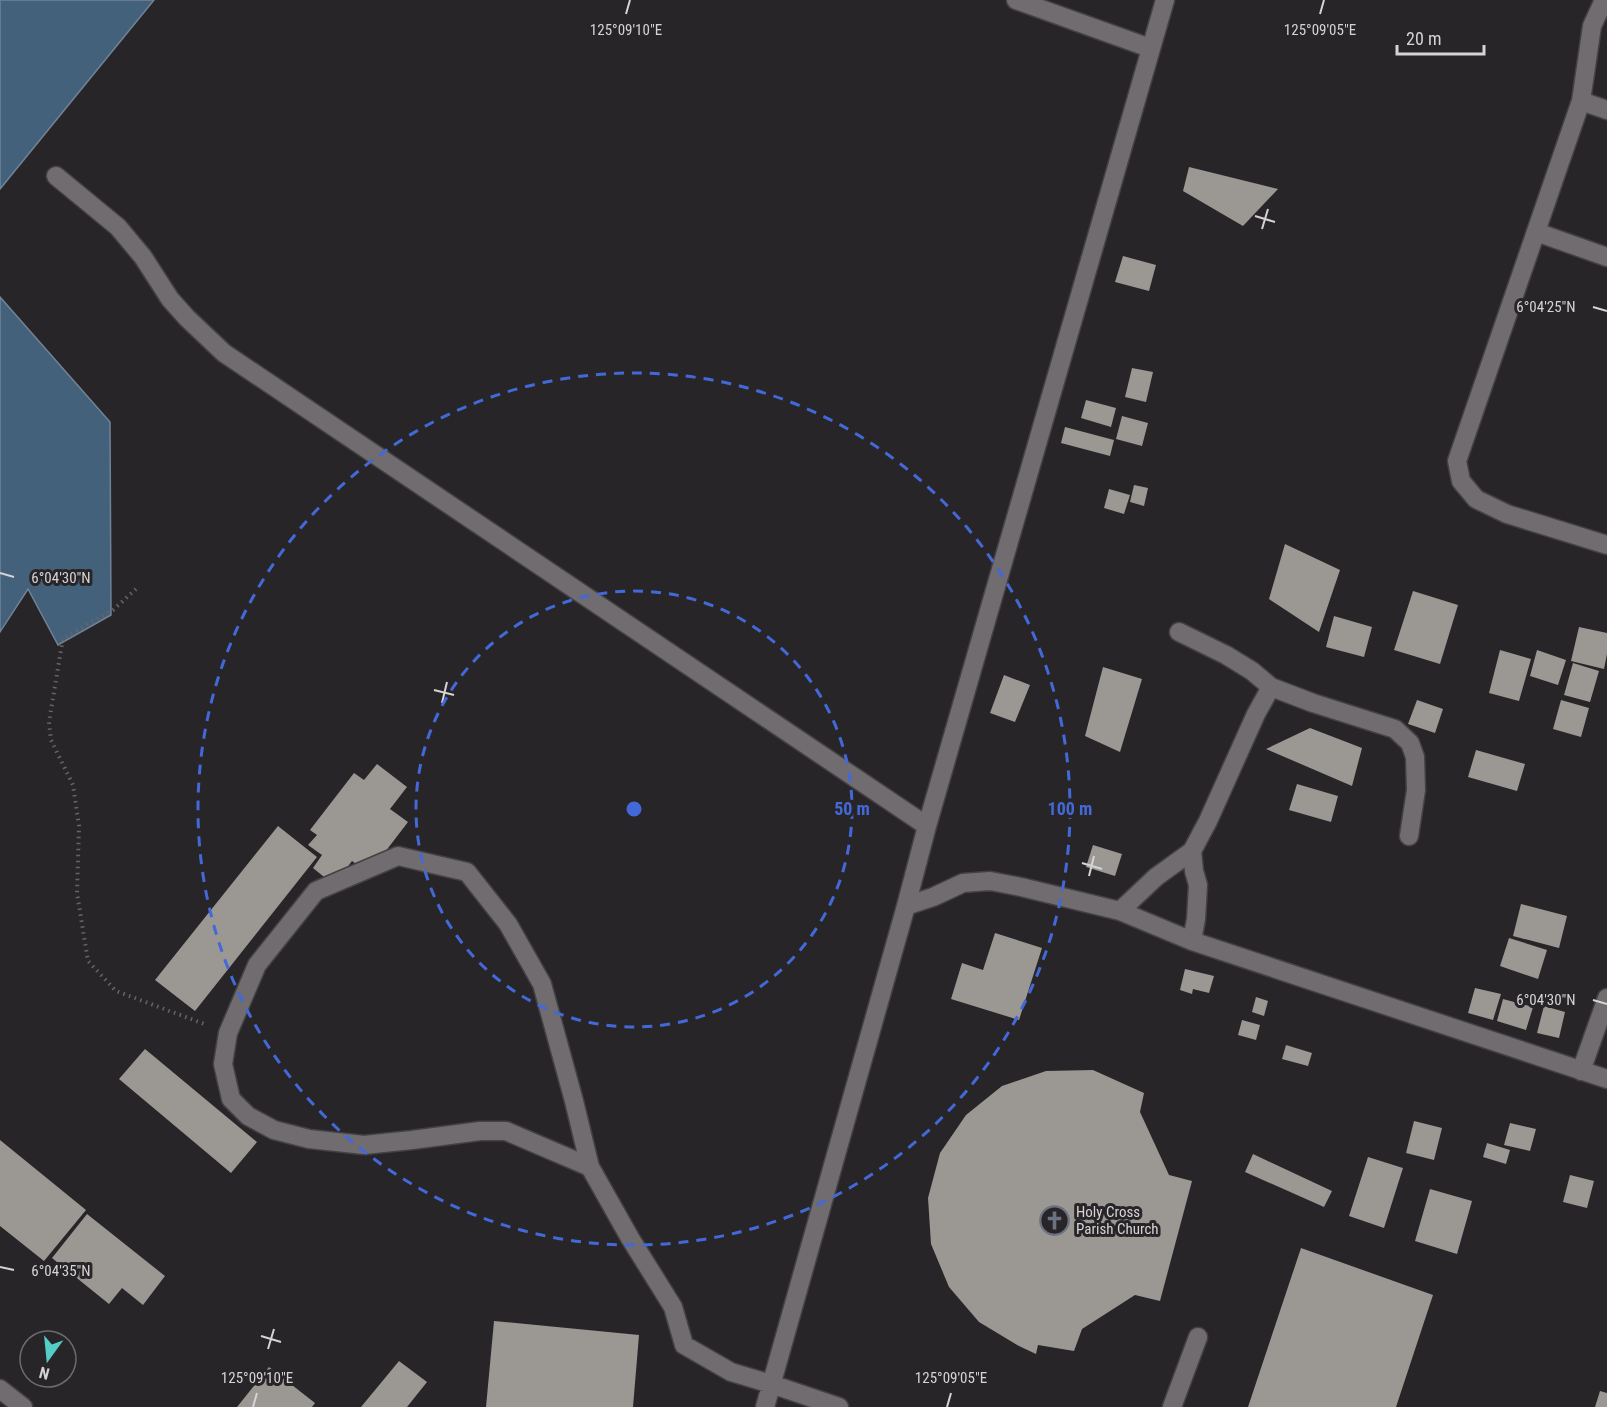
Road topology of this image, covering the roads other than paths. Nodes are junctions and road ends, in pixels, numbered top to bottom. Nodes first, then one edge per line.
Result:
1 (1016, 0) edge
2 (1165, 0) edge
3 (1604, 0) edge
4 (1150, 48) junction
5 (1581, 101) junction
6 (1607, 110) edge
7 (56, 176) dead end
8 (1536, 232) junction
9 (1607, 257) edge
10 (1607, 545) edge
11 (1179, 632) dead end
12 (1271, 687) junction
13 (927, 826) junction
14 (1409, 836) dead end
15 (1192, 851) junction
16 (906, 906) junction
17 (1120, 911) junction
18 (1192, 941) junction
19 (1607, 998) edge
20 (1581, 1071) junction
21 (1607, 1079) edge
22 (590, 1167) junction
23 (1198, 1337) dead end
24 (771, 1384) junction
25 (0, 1389) edge
26 (23, 1407) edge
27 (765, 1407) edge
28 (839, 1407) edge
29 (1172, 1407) edge

1 - 4 street
2 - 4 street
3 - 5 street
4 - 13 street
5 - 6 street
5 - 8 street
7 - 13 street
8 - 9 street
8 - 10 street
11 - 12 street
12 - 14 street
12 - 15 street
13 - 16 street
15 - 17 street
15 - 18 street
16 - 17 street
16 - 24 street
17 - 18 street
18 - 20 street
19 - 20 street
20 - 21 street
22 - 22 street
22 - 24 street
23 - 29 street
24 - 27 street
24 - 28 street
25 - 26 street

